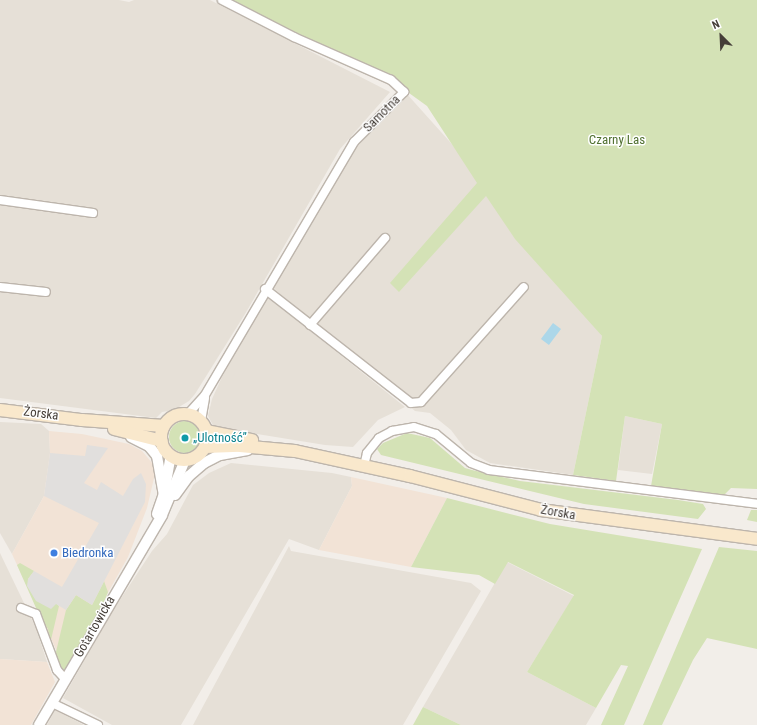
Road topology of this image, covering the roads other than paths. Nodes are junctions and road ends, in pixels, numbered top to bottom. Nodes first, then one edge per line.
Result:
1 (222, 0) edge
2 (0, 200) edge
3 (93, 213) dead end
4 (385, 238) dead end
5 (0, 287) edge
6 (524, 287) dead end
7 (265, 289) junction
8 (46, 292) dead end
9 (310, 324) junction
10 (205, 395) junction
11 (0, 410) edge
12 (188, 414) junction
13 (82, 420) junction
14 (164, 426) junction
15 (204, 426) junction
16 (115, 430) junction
17 (162, 441) junction
18 (205, 447) junction
19 (264, 447) junction
20 (315, 455) junction
21 (171, 456) junction
22 (185, 460) junction
23 (364, 466) junction
24 (164, 494) junction
25 (168, 504) junction
26 (757, 504) edge
27 (152, 530) junction
28 (755, 539) edge
29 (22, 608) dead end
30 (65, 679) junction
31 (52, 703) junction
32 (39, 725) edge
33 (98, 725) edge

1 - 7 street, Samotna
2 - 3 street
4 - 9 street
5 - 8 street
6 - 9 street
7 - 9 street
7 - 10 street, Samotna
10 - 12 street, Samotna
10 - 15 street, Samotna
11 - 13 main road, Żorska
12 - 14 main road
12 - 15 main road
13 - 14 main road, Żorska
13 - 16 main road, Żorska
14 - 17 main road
15 - 18 main road
15 - 20 main road, Żorska
16 - 17 main road, Żorska
16 - 24 street
17 - 21 main road
18 - 19 main road, Żorska
18 - 22 main road
19 - 20 main road, Żorska
19 - 25 street
20 - 23 main road, Żorska
21 - 22 main road
21 - 24 street, Gotartowicka
22 - 25 street, Gotartowicka
23 - 26 street
23 - 28 main road, Żorska
24 - 27 street, Gotartowicka
25 - 27 street, Gotartowicka
27 - 30 street, Gotartowicka
29 - 30 street
30 - 31 street, Gotartowicka
31 - 32 street, Gotartowicka
31 - 33 street

